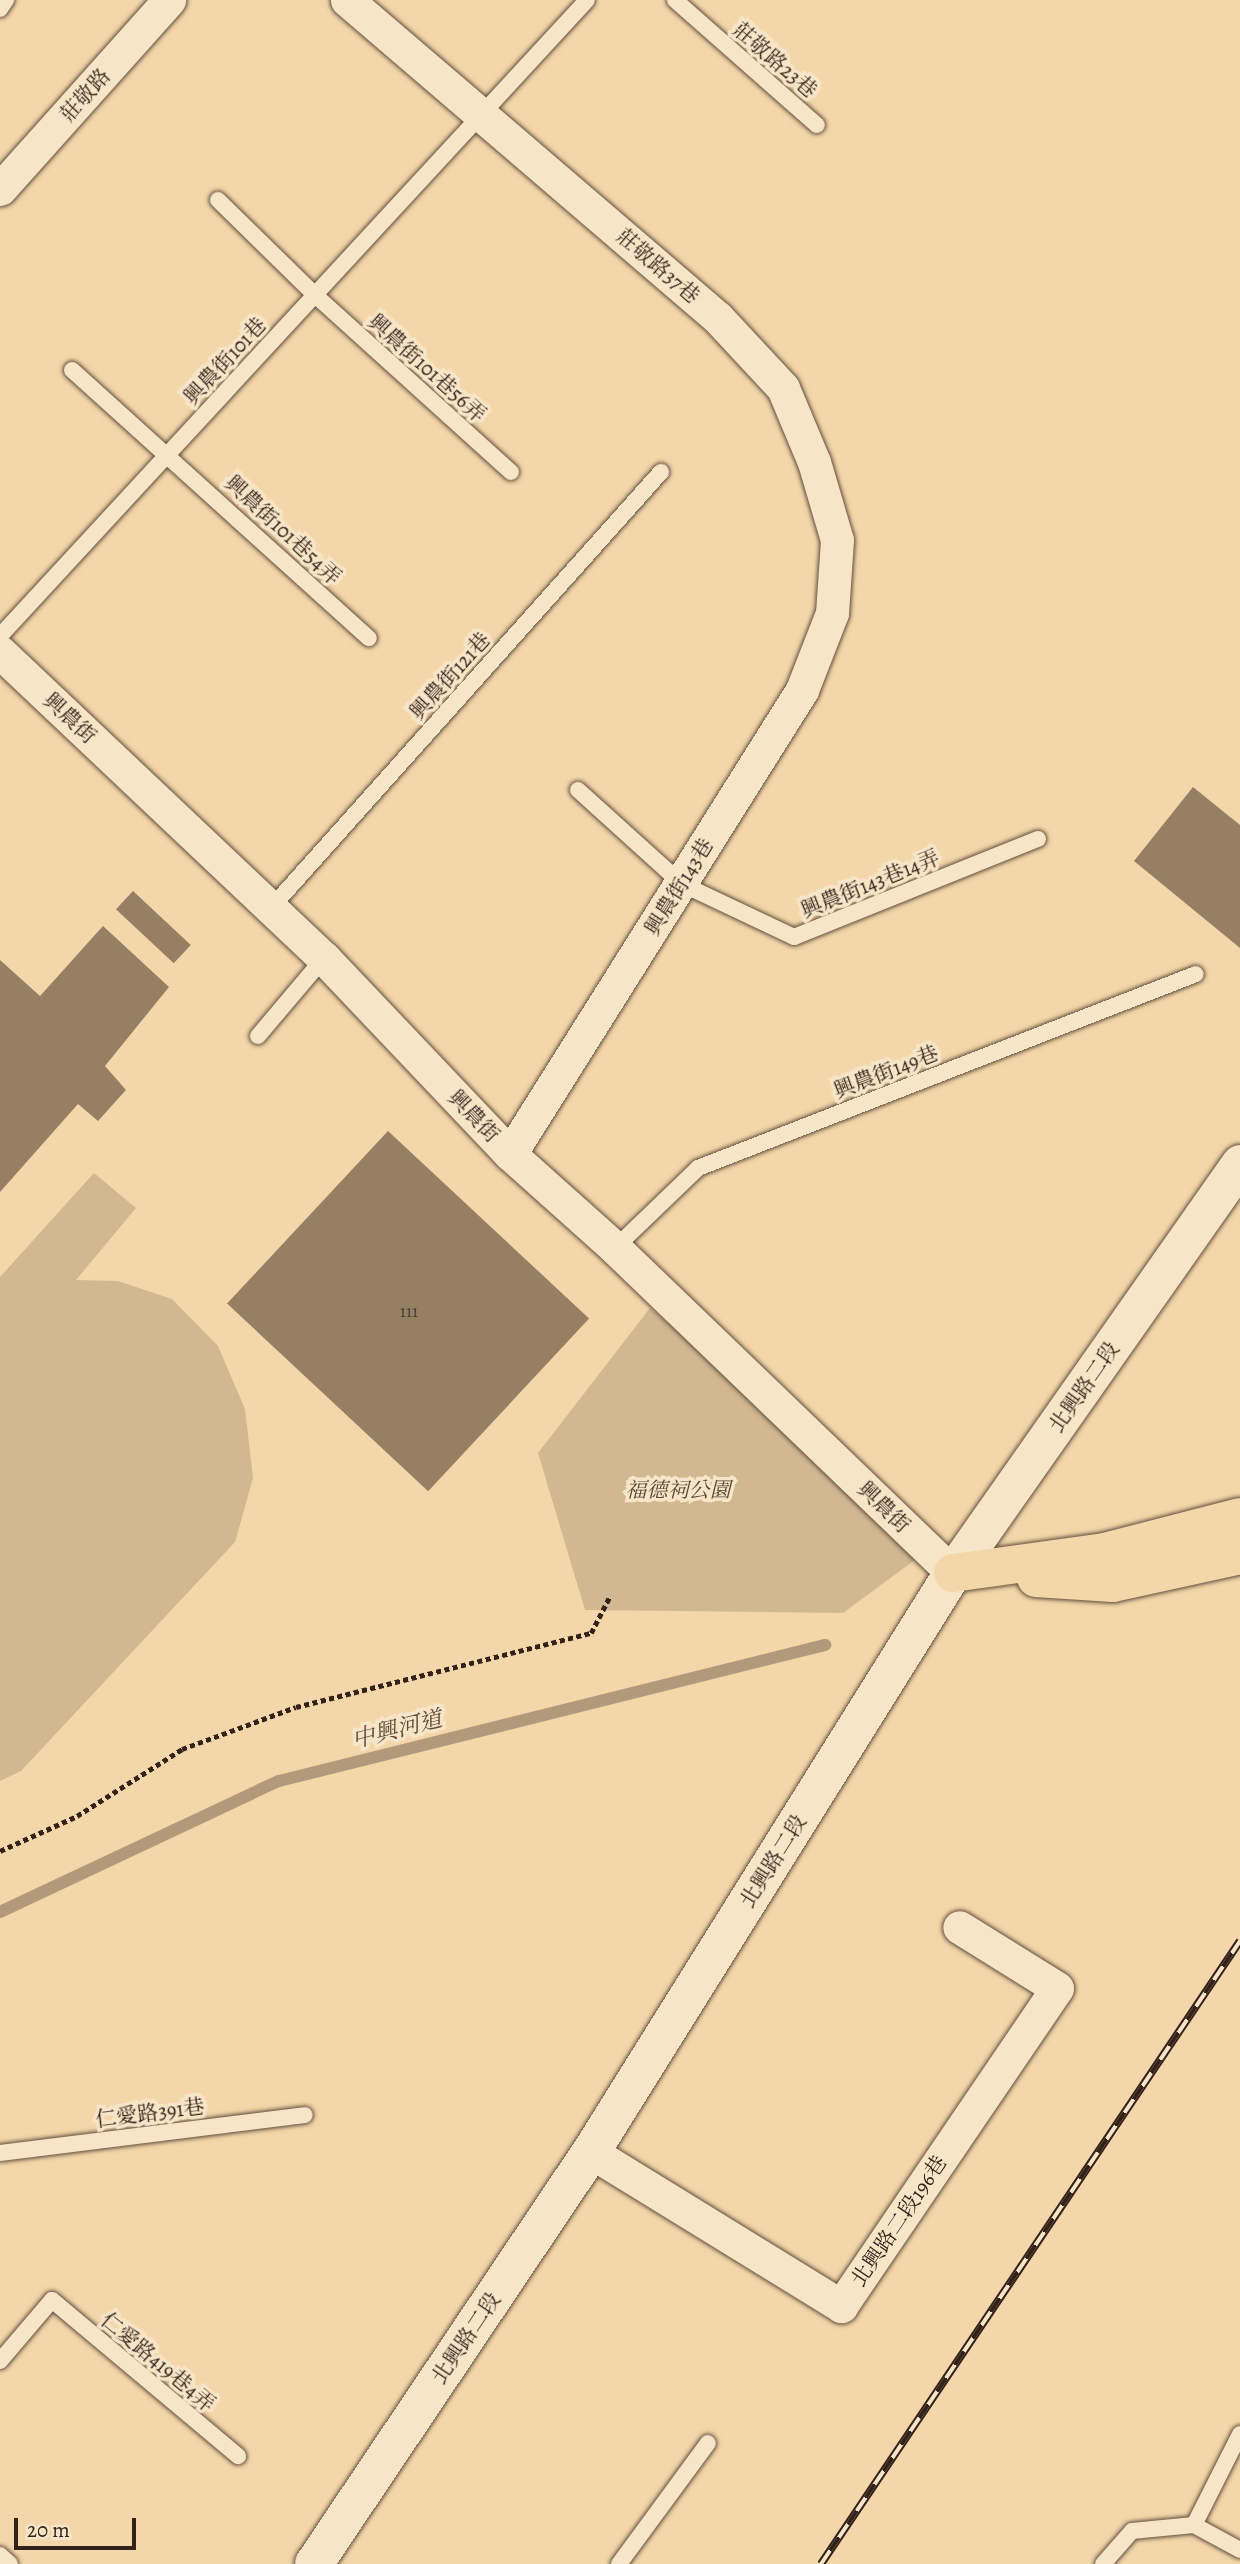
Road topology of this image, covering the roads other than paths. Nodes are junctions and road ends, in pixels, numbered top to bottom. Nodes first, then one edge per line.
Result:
1 (6, 0) edge
2 (169, 0) edge
3 (347, 0) edge
4 (587, 0) edge
5 (675, 0) edge
6 (0, 9) edge
7 (481, 115) junction
8 (817, 125) dead end
9 (0, 189) edge
10 (218, 200) dead end
11 (315, 295) junction
12 (72, 370) dead end
13 (169, 454) junction
14 (511, 472) dead end
15 (661, 472) dead end
16 (832, 613) joint
17 (0, 636) edge
18 (369, 638) dead end
19 (0, 652) edge
20 (579, 790) dead end
21 (1038, 839) dead end
22 (682, 884) junction
23 (271, 908) junction
24 (324, 958) junction
25 (1196, 974) dead end
26 (258, 1036) dead end
27 (510, 1154) junction
28 (1240, 1164) edge
29 (615, 1248) junction
30 (1240, 1517) edge
31 (1240, 1555) edge
32 (953, 1573) junction
33 (959, 1927) dead end
34 (305, 2115) dead end
35 (591, 2152) junction
36 (0, 2154) edge
37 (0, 2361) edge
38 (1240, 2434) edge
39 (708, 2443) dead end
40 (238, 2456) dead end
41 (1194, 2525) junction
42 (1240, 2550) edge
43 (0, 2555) edge
44 (10, 2564) edge
45 (314, 2564) edge
46 (619, 2564) edge
47 (1103, 2564) edge

1 - 6 lane
2 - 9 street, 莊敬路
3 - 7 street, 莊敬路37巷
4 - 7 lane, 興農街101巷
5 - 8 lane, 莊敬路23巷
7 - 11 lane, 興農街101巷
7 - 16 street, 莊敬路37巷
10 - 11 lane, 興農街101巷56弄
11 - 13 lane, 興農街101巷
11 - 14 lane, 興農街101巷56弄
12 - 13 lane, 興農街101巷54弄
13 - 17 lane, 興農街101巷
13 - 18 lane, 興農街101巷54弄
15 - 23 lane, 興農街121巷
16 - 22 street, 興農街143巷
19 - 23 street, 興農街
20 - 22 lane, 興農街143巷14弄
21 - 22 lane, 興農街143巷14弄
22 - 27 street, 興農街143巷
23 - 24 street, 興農街
24 - 26 lane
24 - 27 street, 興農街
25 - 29 lane, 興農街149巷
27 - 29 street, 興農街
28 - 32 street, 北興路二段
29 - 32 street, 興農街
30 - 32 highway
31 - 32 highway
32 - 35 street, 北興路二段
33 - 35 street, 北興路二段196巷
34 - 36 lane, 仁愛路391巷
35 - 45 street, 北興路二段
37 - 40 lane, 仁愛路419巷4弄
38 - 41 lane
39 - 46 lane
41 - 42 lane
41 - 47 lane
43 - 44 lane

